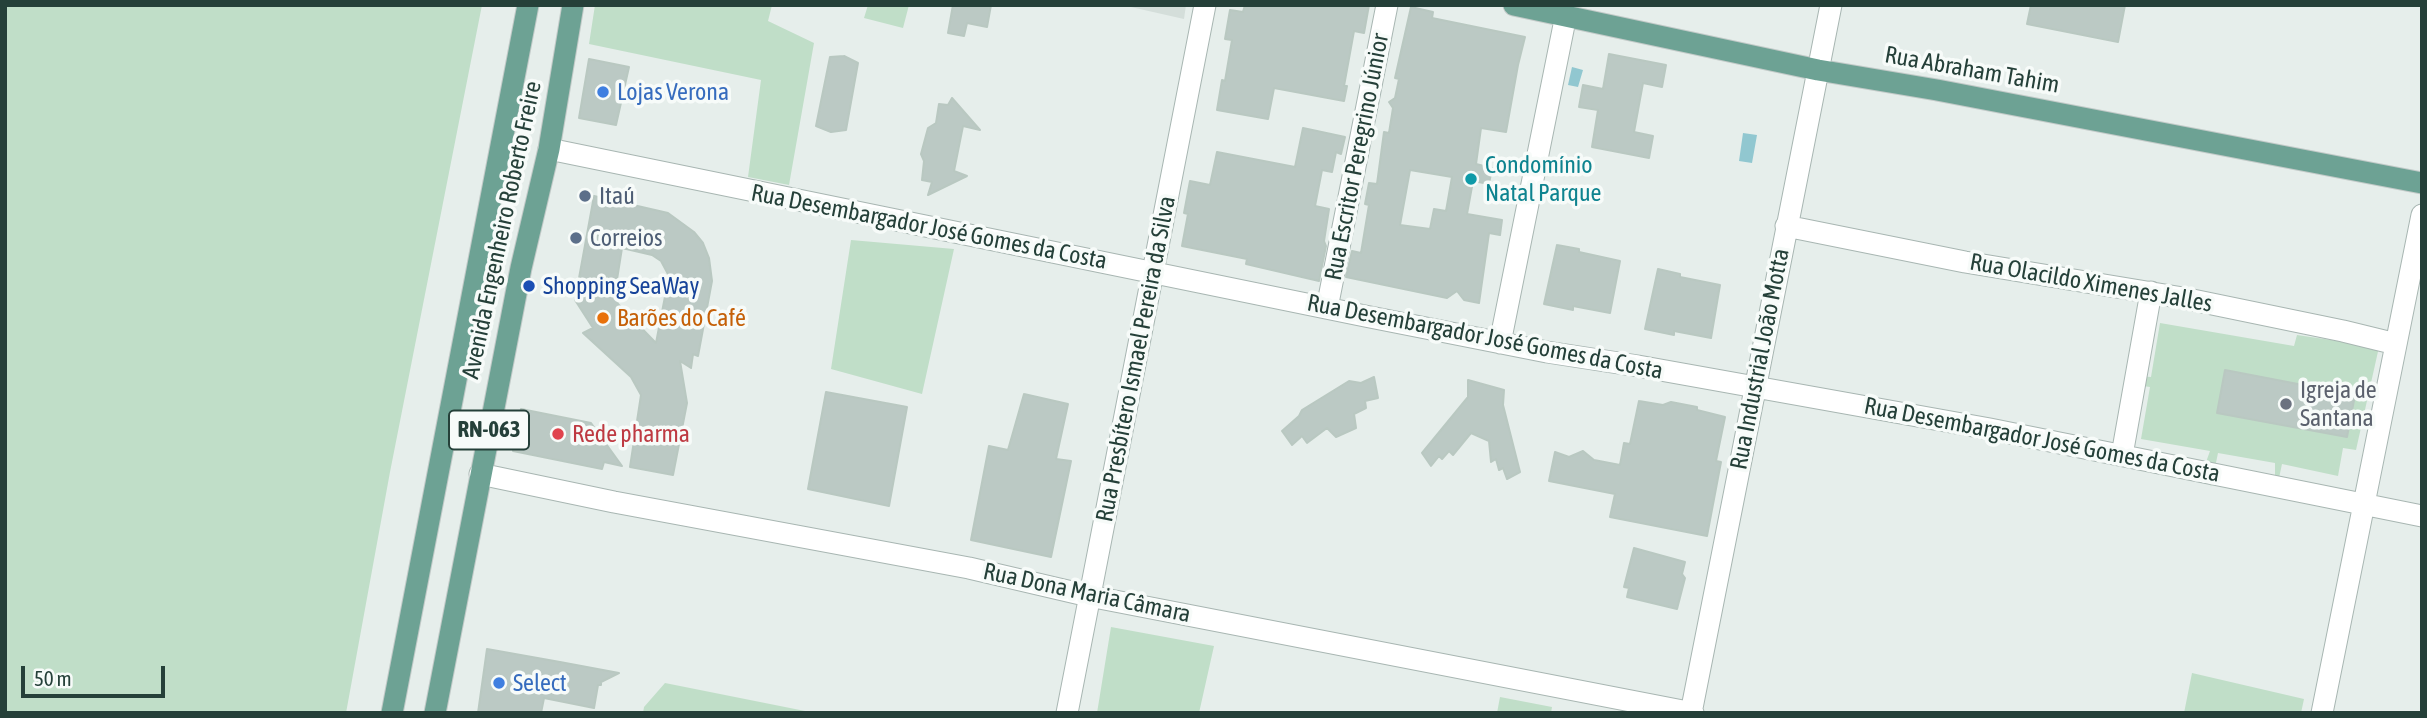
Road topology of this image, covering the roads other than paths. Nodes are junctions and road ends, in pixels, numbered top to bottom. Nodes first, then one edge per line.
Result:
1 (528, 5) edge
2 (573, 5) edge
3 (1205, 5) edge
4 (1387, 5) edge
5 (1514, 5) edge
6 (1831, 5) edge
7 (1566, 15) junction
8 (1818, 70) junction
9 (549, 149) junction
10 (2422, 183) edge
11 (2422, 215) edge
12 (1786, 226) junction
13 (1155, 273) junction
14 (2151, 292) junction
15 (1327, 308) junction
16 (1500, 343) junction
17 (2396, 344) junction
18 (1756, 386) junction
19 (2122, 455) junction
20 (480, 474) junction
21 (2365, 504) junction
22 (2422, 516) edge
23 (1089, 596) junction
24 (392, 713) edge
25 (435, 713) edge
26 (1068, 713) edge
27 (1692, 713) edge
28 (2322, 713) edge

1 - 24 main road, Avenida Engenheiro Roberto Freire / RN-063
2 - 9 main road, Avenida Engenheiro Roberto Freire / RN-063
3 - 13 street, Rua Presbítero Ismael Pereira da Silva
4 - 15 street, Rua Escritor Peregrino Júnior
5 - 7 main road, Rua Abraham Tahim
6 - 8 street, Rua Industrial João Motta
7 - 8 main road, Rua Abraham Tahim
7 - 16 street
8 - 10 main road, Rua Abraham Tahim
8 - 12 street, Rua Industrial João Motta
9 - 13 street, Rua Desembargador José Gomes da Costa
9 - 20 main road, Avenida Engenheiro Roberto Freire / RN-063
11 - 17 street
12 - 14 street, Rua Olacildo Ximenes Jalles
12 - 18 street, Rua Industrial João Motta
13 - 15 street, Rua Desembargador José Gomes da Costa
13 - 23 street, Rua Presbítero Ismael Pereira da Silva
14 - 17 street, Rua Olacildo Ximenes Jalles
14 - 19 street
15 - 16 street, Rua Desembargador José Gomes da Costa
16 - 18 street, Rua Desembargador José Gomes da Costa
17 - 21 street
18 - 19 street, Rua Desembargador José Gomes da Costa
18 - 27 street, Rua Industrial João Motta
19 - 21 street, Rua Desembargador José Gomes da Costa
20 - 23 street, Rua Dona Maria Câmara
20 - 25 main road, Avenida Engenheiro Roberto Freire / RN-063
21 - 22 street, Rua Desembargador José Gomes da Costa
21 - 28 street
23 - 26 street, Rua Presbítero Ismael Pereira da Silva
23 - 27 street, Rua Dona Maria Câmara

